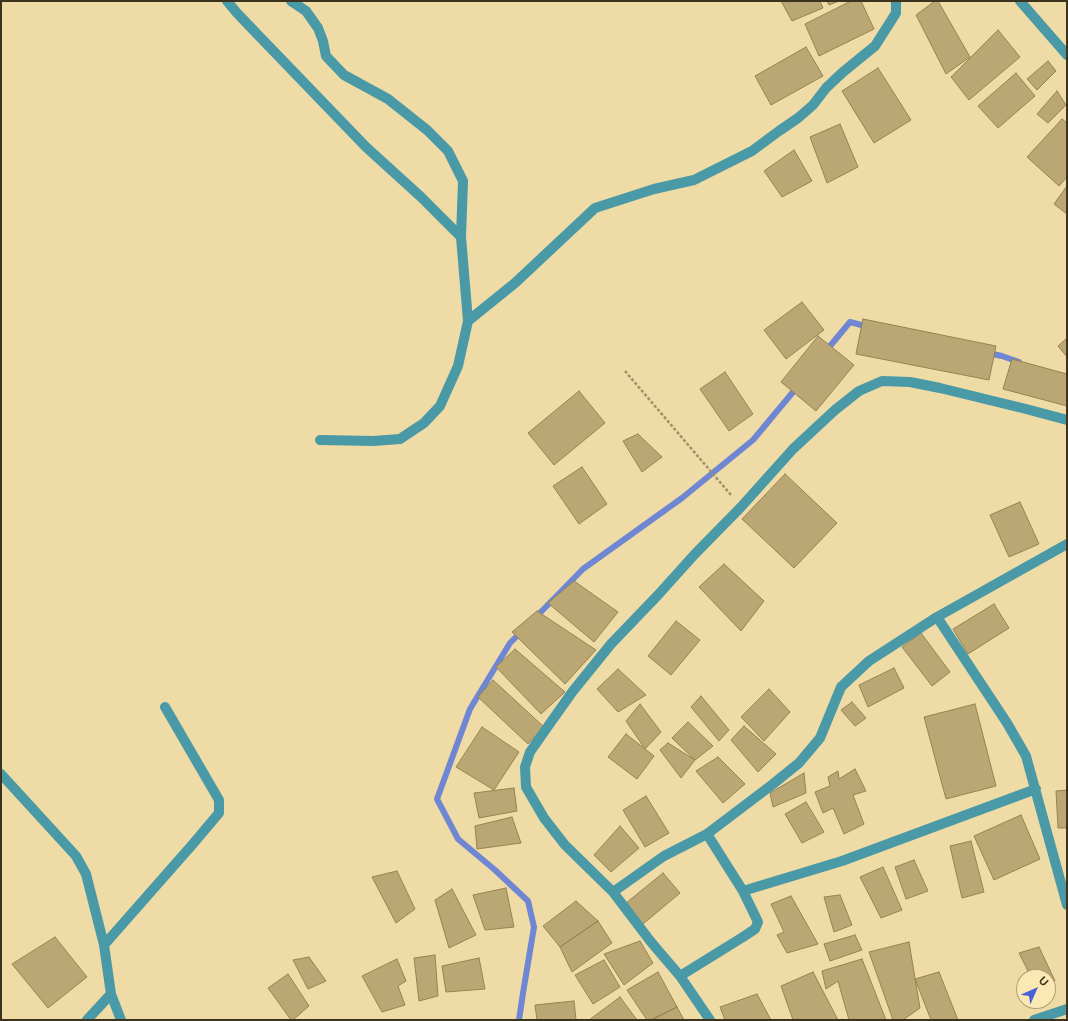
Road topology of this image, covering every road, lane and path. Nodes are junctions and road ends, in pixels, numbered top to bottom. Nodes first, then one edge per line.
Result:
1 (227, 1) edge
2 (290, 1) edge
3 (896, 1) edge
4 (1020, 1) edge
5 (1067, 55) edge
6 (461, 237) junction
7 (468, 321) junction
8 (625, 371) dead end
9 (1067, 420) edge
10 (320, 440) dead end
11 (722, 484) dead end
12 (1067, 544) edge
13 (938, 617) junction
14 (166, 707) dead end
15 (1, 774) edge
16 (1036, 789) junction
17 (707, 834) junction
18 (743, 891) junction
19 (613, 892) junction
20 (1067, 906) edge
21 (104, 945) junction
22 (680, 976) junction
23 (110, 994) junction
24 (1067, 1009) edge
25 (87, 1020) edge
26 (121, 1020) edge
27 (710, 1020) edge
28 (1034, 1020) edge

1 - 6 street
2 - 6 street
3 - 7 street
4 - 5 street
6 - 7 street
7 - 10 street
8 - 11 path
9 - 19 street
12 - 13 street
13 - 16 street
13 - 17 street
14 - 21 street
15 - 21 street
16 - 18 street
16 - 20 street
17 - 18 street
17 - 19 street
18 - 22 street
19 - 22 street
21 - 23 street
22 - 27 street
23 - 25 street
23 - 26 street
24 - 28 street

